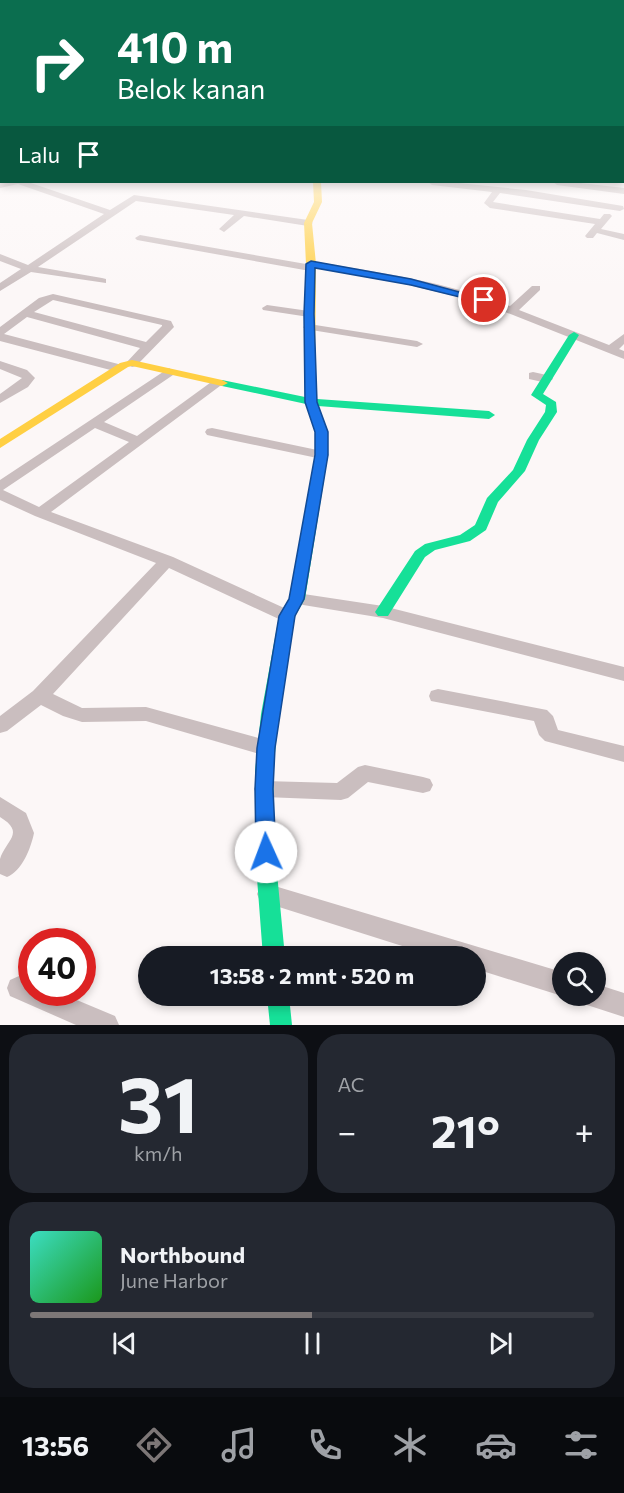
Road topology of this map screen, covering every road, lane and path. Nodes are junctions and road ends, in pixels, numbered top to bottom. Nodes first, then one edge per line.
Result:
1 (63, 197) edge
2 (319, 197) edge
3 (492, 197) edge
4 (543, 197) edge
5 (587, 197) edge
6 (583, 203) junction
7 (618, 207) edge
8 (112, 214) junction
9 (241, 214) junction
10 (308, 223) junction
11 (224, 229) dead end
12 (596, 229) junction
13 (624, 237) edge
14 (140, 238) dead end
15 (0, 257) edge
16 (310, 266) junction
17 (27, 268) junction
18 (102, 281) dead end
19 (0, 288) edge
20 (536, 288) dead end
21 (267, 308) dead end
22 (512, 310) junction
23 (25, 313) junction
24 (309, 320) junction
25 (0, 332) edge
26 (574, 335) junction
27 (0, 337) edge
28 (624, 337) edge
29 (417, 344) dead end
30 (147, 346) junction
31 (611, 350) junction
32 (624, 355) edge
33 (132, 363) junction
34 (0, 365) edge
35 (118, 369) junction
36 (169, 372) junction
37 (218, 383) junction
38 (0, 399) edge
39 (311, 402) junction
40 (489, 415) dead end
41 (94, 423) junction
42 (212, 432) dead end
43 (139, 441) junction
44 (0, 444) edge
45 (322, 455) junction
46 (0, 487) edge
47 (0, 494) edge
48 (40, 513) junction
49 (167, 561) junction
50 (297, 599) junction
51 (383, 612) junction
52 (287, 616) junction
53 (624, 674) edge
54 (40, 696) junction
55 (438, 696) dead end
56 (0, 726) edge
57 (266, 748) junction
58 (624, 754) edge
59 (423, 786) dead end
60 (264, 789) junction
61 (0, 806) edge
62 (7, 867) dead end
63 (268, 894) junction
64 (273, 946) edge
65 (552, 981) edge
66 (606, 999) edge
67 (624, 1005) edge
68 (61, 1006) edge
69 (279, 1006) edge
70 (106, 1025) edge
71 (280, 1025) edge

1 - 8 street
2 - 10 street
3 - 12 street
4 - 6 street
5 - 6 street
6 - 7 street
7 - 12 street
8 - 9 street
8 - 17 street
9 - 10 street
9 - 11 street
10 - 16 street
12 - 13 street
14 - 16 street
15 - 17 street
16 - 22 street
16 - 24 street
17 - 18 street
17 - 19 street
20 - 22 street
21 - 24 street
22 - 26 street
23 - 25 street
23 - 30 street
23 - 30 street
24 - 29 street
24 - 39 street
26 - 31 street
26 - 51 street
27 - 35 street
28 - 31 street
30 - 33 street
31 - 32 street
33 - 35 street
33 - 36 street
34 - 38 street
35 - 44 street
36 - 37 street
36 - 41 street
37 - 39 street
37 - 43 street
39 - 40 street
39 - 45 street
41 - 43 street
41 - 46 street
42 - 45 street
43 - 48 street
45 - 50 street
47 - 48 street
48 - 49 street
49 - 52 street
49 - 54 street
50 - 51 street
50 - 52 street
51 - 53 street
52 - 57 street
54 - 56 street
54 - 57 street
55 - 58 street
57 - 60 street
59 - 60 street
60 - 63 street
61 - 62 street
63 - 64 street
63 - 65 street
66 - 67 street
68 - 70 street
69 - 71 street

